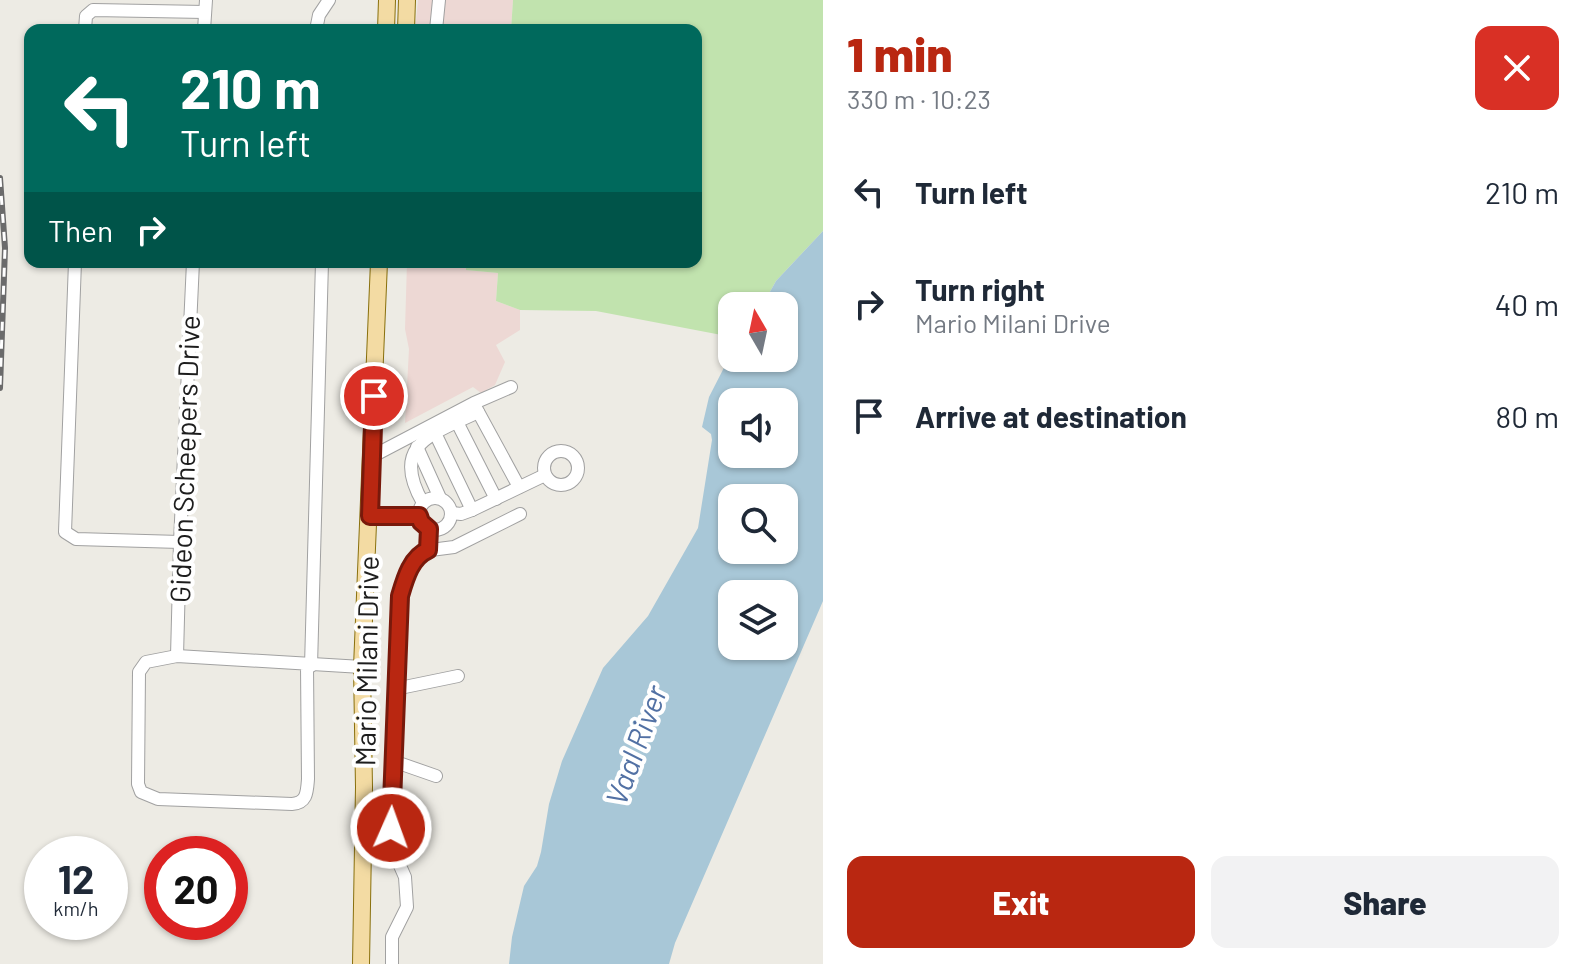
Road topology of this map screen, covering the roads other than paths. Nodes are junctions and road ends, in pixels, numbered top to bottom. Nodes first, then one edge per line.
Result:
1 (329, 0) edge
2 (387, 0) edge
3 (407, 0) edge
4 (439, 0) edge
5 (205, 6) edge
6 (85, 24) edge
7 (317, 24) edge
8 (386, 24) edge
9 (406, 24) edge
10 (437, 24) edge
11 (75, 268) edge
12 (193, 268) edge
13 (322, 268) edge
14 (379, 268) edge
15 (511, 387) dead end
16 (476, 408) junction
17 (457, 422) junction
18 (435, 433) junction
19 (417, 447) junction
20 (371, 457) junction
21 (545, 475) dead end
22 (519, 487) junction
23 (440, 498) junction
24 (496, 499) junction
25 (421, 510) junction
26 (472, 510) junction
27 (452, 513) junction
28 (520, 514) dead end
29 (370, 516) junction
30 (429, 529) junction
31 (180, 542) junction
32 (428, 550) junction
33 (177, 656) junction
34 (309, 666) junction
35 (362, 667) junction
36 (458, 676) dead end
37 (395, 689) junction
38 (393, 761) junction
39 (436, 776) dead end
40 (361, 964) edge
41 (392, 964) edge

1 - 7 street
2 - 8 main road
3 - 9 main road
4 - 10 street
5 - 6 street
11 - 31 street
12 - 31 street, Gideon Scheepers Drive
13 - 34 street
14 - 20 main road, Mario Milani Drive
15 - 16 street
16 - 17 street
16 - 20 street
16 - 22 street
17 - 18 street
17 - 24 street
18 - 19 street
18 - 26 street
19 - 23 street
19 - 25 street
20 - 29 main road, Mario Milani Drive
21 - 22 street
22 - 24 street
23 - 25 street
23 - 27 street
24 - 26 street
25 - 29 street
25 - 30 street
26 - 27 street
27 - 30 street
28 - 32 street
29 - 35 main road, Mario Milani Drive
30 - 32 street
31 - 33 street, Gideon Scheepers Drive
32 - 37 street
33 - 34 street
33 - 34 street
34 - 35 street
35 - 40 main road, Mario Milani Drive
36 - 37 street
37 - 38 street
38 - 39 street
38 - 41 street

